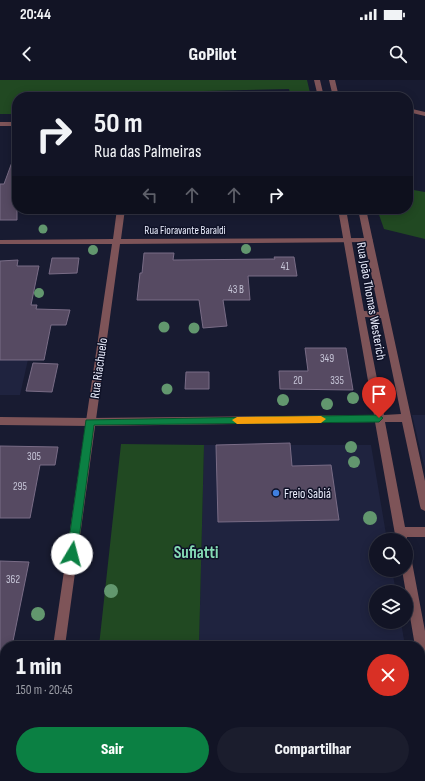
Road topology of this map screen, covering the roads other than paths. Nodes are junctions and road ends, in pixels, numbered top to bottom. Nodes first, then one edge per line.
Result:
1 (317, 80) edge
2 (332, 80) edge
3 (319, 92) edge
4 (334, 92) edge
5 (413, 111) edge
6 (425, 114) edge
7 (0, 124) edge
8 (12, 124) edge
9 (120, 214) edge
10 (343, 214) edge
11 (363, 214) edge
12 (348, 240) junction
13 (369, 240) junction
14 (0, 242) edge
15 (116, 242) junction
16 (360, 314) junction
17 (385, 315) junction
18 (379, 418) junction
19 (406, 418) junction
20 (0, 421) edge
21 (90, 422) junction
22 (425, 506) edge
23 (425, 532) edge
24 (400, 533) edge
25 (413, 534) edge
26 (409, 577) edge
27 (60, 641) edge
28 (421, 641) edge

1 - 3 street
2 - 4 street
5 - 6 street
7 - 8 street
9 - 15 street, Rua Riachuelo
10 - 12 street, Rua João Thomas Westerich
11 - 13 street, Rua João Thomas Westerich
12 - 13 street, Rua Fioravante Baraldi
12 - 15 street, Rua Fioravante Baraldi
12 - 16 street, Rua João Thomas Westerich
13 - 17 street, Rua João Thomas Westerich
14 - 15 street, Rua Fioravante Baraldi
15 - 21 street, Rua Riachuelo
16 - 17 street
16 - 18 street, Rua João Thomas Westerich
17 - 19 street, Rua João Thomas Westerich
18 - 19 street
18 - 21 street
18 - 24 street, Rua João Thomas Westerich
19 - 22 street, Rua João Thomas Westerich
20 - 21 street
21 - 27 street, Rua Riachuelo
23 - 25 street
26 - 28 street

